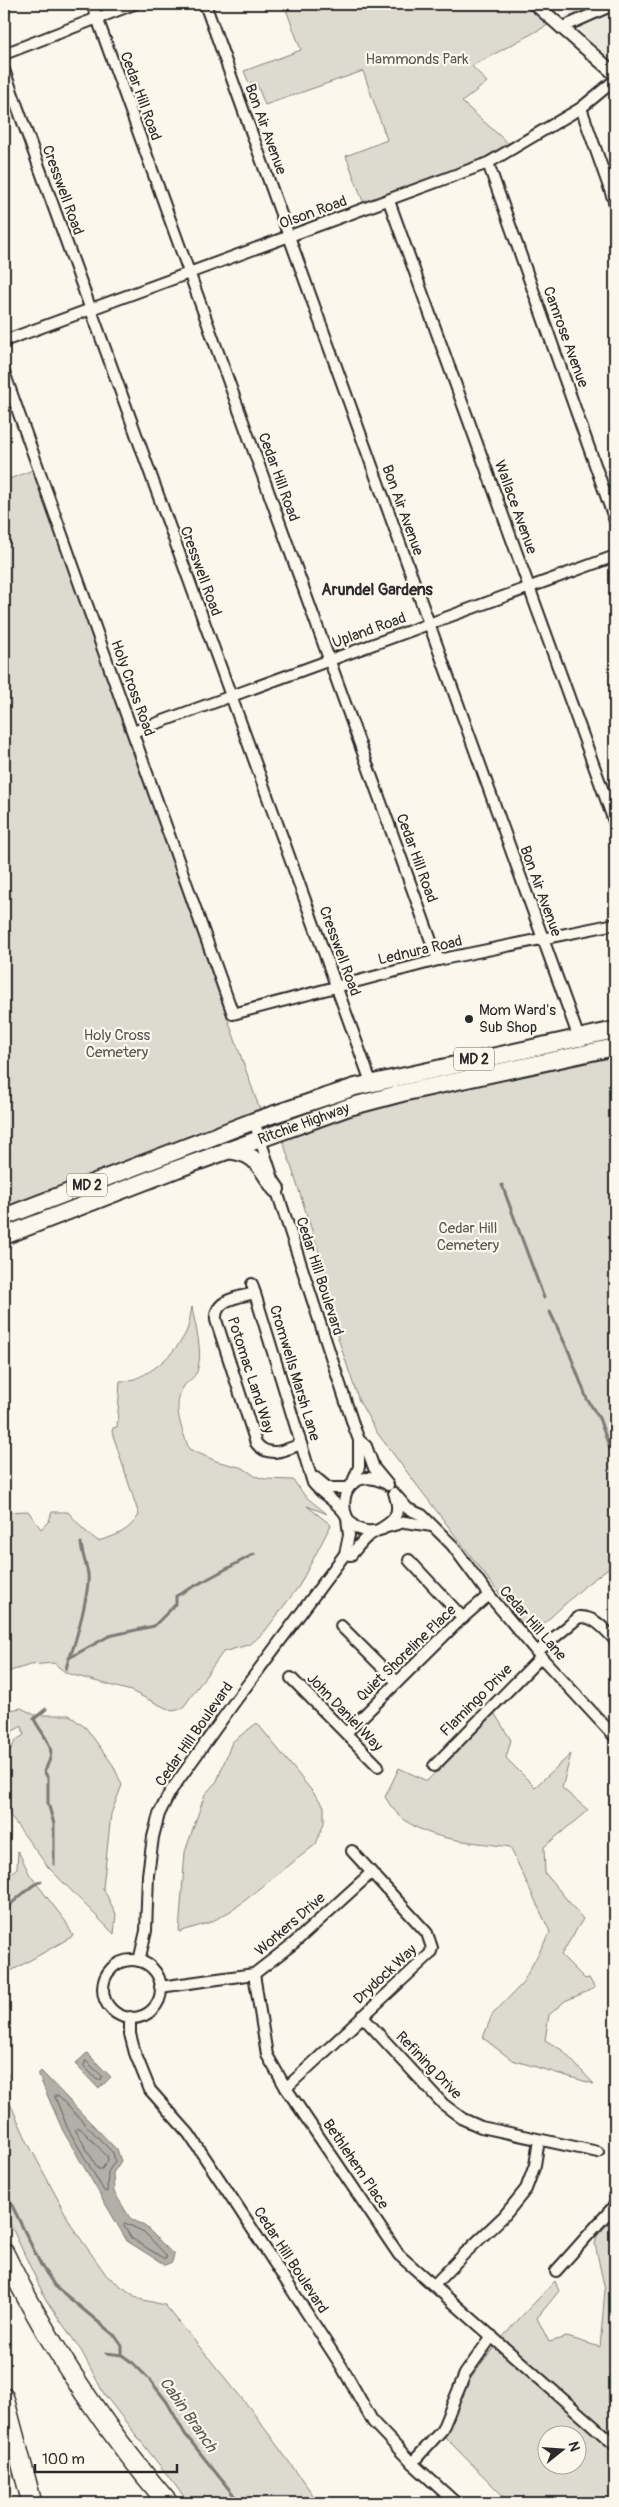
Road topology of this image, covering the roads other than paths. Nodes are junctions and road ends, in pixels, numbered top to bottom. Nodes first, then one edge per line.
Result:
1 (92, 4) edge
2 (134, 4) edge
3 (204, 4) edge
4 (535, 4) edge
5 (615, 4) edge
6 (97, 19) junction
7 (561, 28) junction
8 (4, 54) edge
9 (4, 70) edge
10 (615, 74) edge
11 (615, 80) edge
12 (581, 108) junction
13 (488, 163) junction
14 (389, 201) junction
15 (615, 204) edge
16 (289, 237) junction
17 (190, 274) junction
18 (91, 310) junction
19 (4, 341) edge
20 (4, 372) edge
21 (615, 521) edge
22 (615, 556) edge
23 (530, 588) junction
24 (429, 625) junction
25 (330, 661) junction
26 (231, 696) junction
27 (133, 732) junction
28 (615, 824) edge
29 (615, 924) edge
30 (542, 939) junction
31 (438, 960) junction
32 (336, 986) junction
33 (233, 1014) joint
34 (615, 1030) edge
35 (578, 1037) junction
36 (615, 1048) edge
37 (584, 1054) junction
38 (371, 1082) junction
39 (254, 1121) junction
40 (260, 1138) junction
41 (227, 1150) junction
42 (276, 1189) junction
43 (4, 1217) edge
44 (4, 1236) edge
45 (253, 1288) joint
46 (359, 1440) junction
47 (301, 1444) junction
48 (310, 1470) junction
49 (350, 1486) junction
50 (391, 1489) junction
51 (347, 1516) junction
52 (432, 1526) junction
53 (385, 1528) junction
54 (345, 1554) junction
55 (408, 1560) dead end
56 (489, 1595) junction
57 (463, 1618) junction
58 (341, 1626) dead end
59 (615, 1640) edge
60 (539, 1654) junction
61 (291, 1678) dead end
62 (397, 1682) junction
63 (346, 1734) junction
64 (615, 1737) edge
65 (378, 1766) dead end
66 (434, 1766) dead end
67 (352, 1851) dead end
68 (371, 1872) junction
69 (139, 1961) junction
70 (254, 1974) junction
71 (160, 1987) junction
72 (362, 2016) junction
73 (130, 2018) junction
74 (286, 2088) junction
75 (539, 2140) junction
76 (598, 2152) dead end
77 (615, 2205) edge
78 (4, 2246) edge
79 (4, 2253) edge
80 (556, 2271) dead end
81 (434, 2285) junction
82 (24, 2296) junction
83 (492, 2336) junction
84 (4, 2398) edge
85 (615, 2445) edge
86 (412, 2463) junction
87 (32, 2503) edge
88 (168, 2503) edge
89 (456, 2503) edge

1 - 6 street, Cedar Hill Road
2 - 6 street
3 - 16 street, Bon Air Avenue
4 - 7 street
5 - 7 street
6 - 8 street
6 - 17 street, Cedar Hill Road
7 - 10 street
9 - 18 street, Cresswell Road
11 - 12 street, Olson Road
12 - 13 street, Olson Road
12 - 15 street
13 - 14 street, Olson Road
13 - 21 street, Camrose Avenue
14 - 16 street, Olson Road
14 - 23 street, Wallace Avenue
16 - 17 street, Olson Road
16 - 24 street, Bon Air Avenue
17 - 18 street, Olson Road
17 - 25 street, Cedar Hill Road
18 - 19 street, Olson Road
18 - 26 street, Cresswell Road
20 - 27 street, Holy Cross Road
22 - 23 street, Upland Road
23 - 24 street, Upland Road
23 - 28 street, Wallace Avenue
24 - 25 street, Upland Road
24 - 30 street, Bon Air Avenue
25 - 26 street, Upland Road
25 - 31 street, Cedar Hill Road
26 - 27 street, Upland Road
26 - 32 street, Cresswell Road
27 - 33 street, Holy Cross Road
29 - 30 street, Lednura Road
30 - 31 street, Lednura Road
30 - 35 street, Bon Air Avenue
31 - 32 street, Lednura Road
32 - 33 street, Lednura Road
32 - 38 street, Cresswell Road
34 - 35 main road, Ritchie Highway / MD 2
35 - 37 street, Bon Air Avenue
35 - 38 main road, Ritchie Highway / MD 2
36 - 37 main road, Ritchie Highway / MD 2
37 - 40 main road, Ritchie Highway / MD 2
38 - 39 main road, Ritchie Highway / MD 2
39 - 40 street, Cedar Hill Boulevard
39 - 43 main road, Ritchie Highway / MD 2
40 - 41 main road, Ritchie Highway / MD 2
40 - 42 street, Cedar Hill Boulevard
41 - 42 main road
41 - 44 main road, Ritchie Highway / MD 2
42 - 46 street, Cedar Hill Boulevard
45 - 47 street, Cromwells Marsh Lane
45 - 47 street, Potomac Land Way
46 - 49 street, Cedar Hill Boulevard
46 - 50 street, Cedar Hill Boulevard
47 - 48 street, Cromwells Marsh Lane
48 - 49 street, Cromwells Marsh Lane
48 - 51 street, Cromwells Marsh Lane
49 - 50 street
49 - 51 street, Cedar Hill Boulevard
50 - 52 street, Cedar Hill Lane
50 - 53 street
51 - 53 street
51 - 54 street, Cedar Hill Boulevard
52 - 53 street
52 - 56 street, Cedar Hill Lane
53 - 54 street, Cedar Hill Boulevard
54 - 69 street, Cedar Hill Boulevard
55 - 57 street
56 - 57 street, Quiet Shoreline Place
56 - 60 street, Cedar Hill Lane
57 - 62 street, Quiet Shoreline Place
58 - 62 street
59 - 60 street, Flamingo Drive
60 - 64 street, Cedar Hill Lane
60 - 66 street, Flamingo Drive
61 - 63 street, John Daniel Way
62 - 63 street, Quiet Shoreline Place
63 - 65 street, John Daniel Way
67 - 68 street, Drydock Way
68 - 70 street, Workers Drive
68 - 72 street, Drydock Way
69 - 71 street
69 - 73 street
70 - 71 street, Workers Drive
70 - 74 street, Bethlehem Place
71 - 73 street
72 - 74 street, Drydock Way
72 - 75 street, Refining Drive
73 - 86 street, Cedar Hill Boulevard
74 - 81 street, Bethlehem Place
75 - 76 street, Refining Drive
75 - 81 street
77 - 80 street
78 - 82 highway
79 - 82 highway
81 - 83 street, Bethlehem Place
82 - 88 highway
83 - 85 street, Bethlehem Place
83 - 86 street
84 - 87 highway
86 - 89 street, Cedar Hill Boulevard

